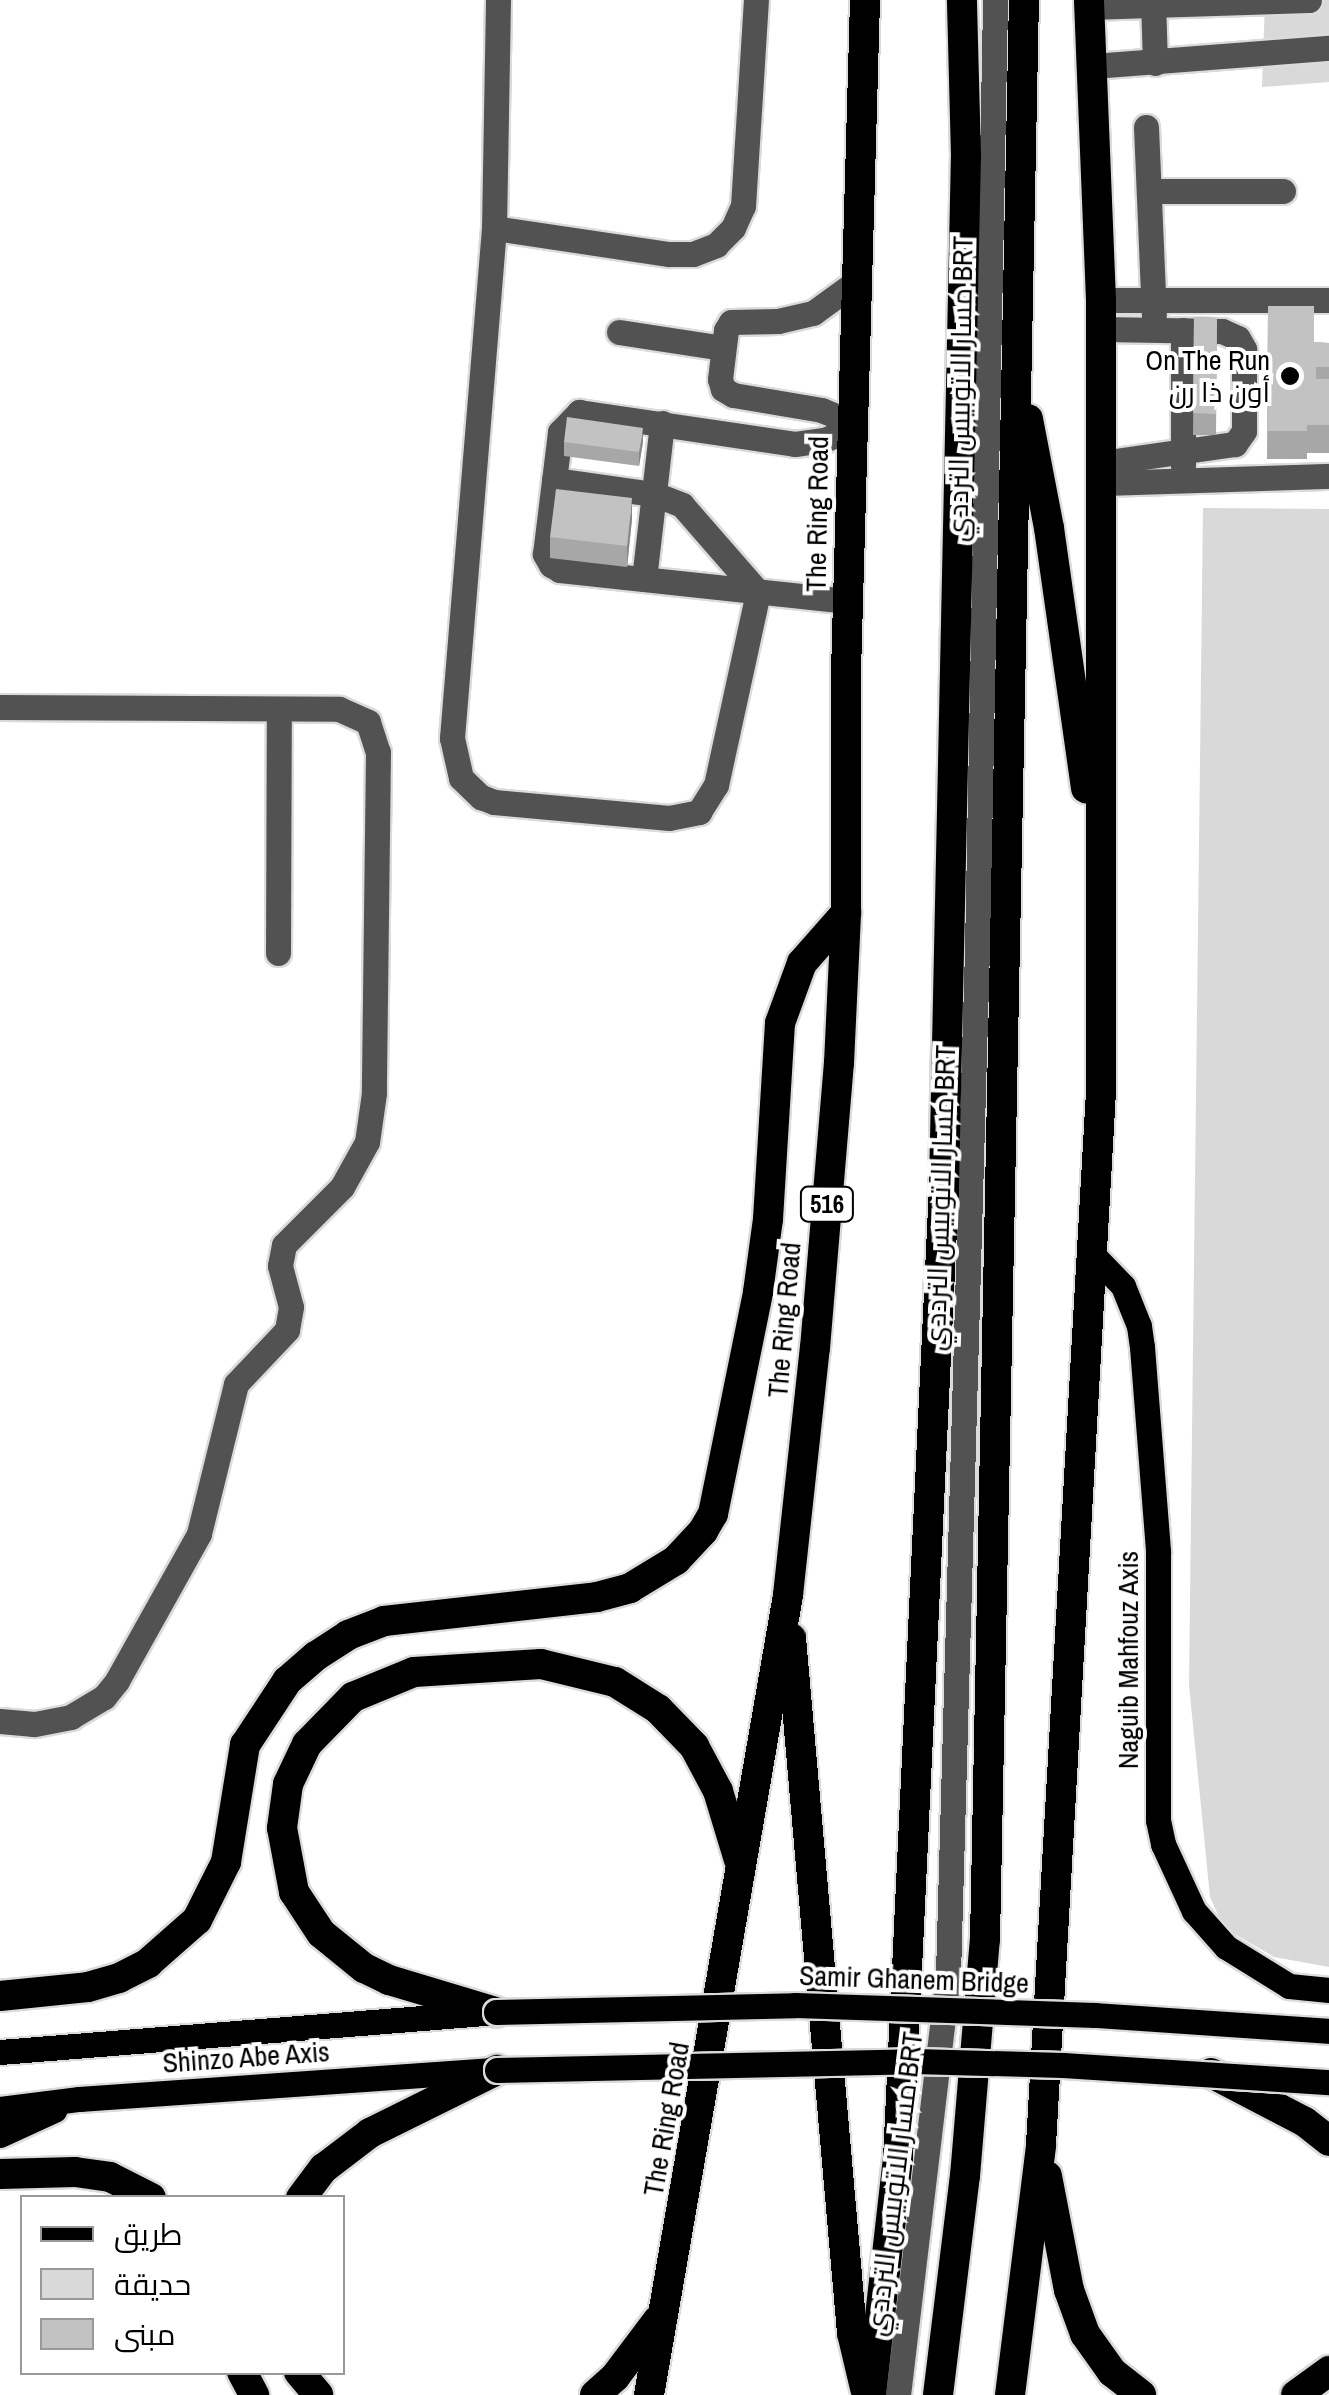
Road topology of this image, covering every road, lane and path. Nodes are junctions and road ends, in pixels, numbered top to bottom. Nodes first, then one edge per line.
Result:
1 (498, 0) edge
2 (756, 0) edge
3 (866, 0) edge
4 (962, 0) edge
5 (996, 0) edge
6 (1024, 0) edge
7 (1310, 0) edge
8 (1089, 3) edge
9 (1153, 4) edge
10 (1329, 48) edge
11 (1155, 63) junction
12 (1093, 66) junction
13 (1146, 127) dead end
14 (1283, 191) dead end
15 (1149, 192) junction
16 (494, 228) junction
17 (857, 280) junction
18 (1153, 299) junction
19 (1329, 300) edge
20 (1101, 314) junction
21 (1154, 330) junction
22 (1184, 330) junction
23 (619, 332) dead end
24 (723, 348) junction
25 (1016, 363) junction
26 (662, 422) junction
27 (851, 425) junction
28 (608, 450) junction
29 (1183, 450) junction
30 (1101, 473) junction
31 (1329, 476) edge
32 (554, 480) junction
33 (1183, 480) junction
34 (654, 494) junction
35 (644, 579) junction
36 (758, 592) junction
37 (848, 601) junction
38 (0, 707) edge
39 (279, 710) junction
40 (1100, 860) junction
41 (846, 914) junction
42 (278, 954) dead end
43 (1094, 1255) junction
44 (788, 1595) junction
45 (0, 1721) edge
46 (742, 1871) junction
47 (1329, 1990) edge
48 (0, 1996) edge
49 (496, 2012) junction
50 (1329, 2031) edge
51 (0, 2036) edge
52 (72, 2043) junction
53 (0, 2052) edge
54 (497, 2070) junction
55 (1212, 2072) junction
56 (1329, 2082) edge
57 (79, 2099) junction
58 (0, 2109) edge
59 (0, 2135) edge
60 (1329, 2141) edge
61 (1042, 2145) junction
62 (0, 2174) edge
63 (145, 2195) edge
64 (303, 2195) edge
65 (663, 2314) junction
66 (1329, 2371) edge
67 (301, 2375) edge
68 (318, 2395) edge
69 (596, 2395) edge
70 (649, 2395) edge
71 (870, 2395) edge
72 (898, 2395) edge
73 (938, 2395) edge
74 (1010, 2395) edge
75 (1141, 2395) edge
76 (1296, 2395) edge

1 - 16 street
2 - 16 street
3 - 17 highway, The Ring Road / 516
4 - 71 highway
5 - 72 street, مسار الاتوبيس الترددي BRT
6 - 25 highway
7 - 9 street
8 - 9 street
8 - 12 highway
9 - 11 street
10 - 11 street
11 - 12 street
12 - 20 highway
13 - 15 street
14 - 15 street
15 - 18 street
16 - 36 street
17 - 24 street
17 - 27 highway, The Ring Road / 516
18 - 19 street
18 - 20 street
18 - 21 street
20 - 21 street
20 - 30 highway
21 - 22 street
22 - 29 street
22 - 29 street
23 - 24 street
24 - 27 street
25 - 40 highway
25 - 73 highway
26 - 27 street
26 - 28 street
26 - 34 street
27 - 37 highway, The Ring Road / 516
28 - 32 street
28 - 32 street
28 - 34 street
29 - 30 street
29 - 33 street
30 - 33 street
30 - 40 highway
31 - 33 street
32 - 35 street
34 - 35 street
34 - 36 street
35 - 36 street
36 - 37 street
37 - 41 highway, The Ring Road / 516
38 - 39 street
39 - 42 street
39 - 45 street
40 - 43 highway
41 - 44 highway, The Ring Road / 516
41 - 48 highway
43 - 47 main road, Naguib Mahfouz Axis
43 - 61 highway
44 - 46 highway, The Ring Road / 516
44 - 71 highway
46 - 49 highway
46 - 65 highway, The Ring Road / 516
49 - 50 main road, Samir Ghanem Bridge, bridge
49 - 52 main road, Shinzo Abe Axis
51 - 52 main road
52 - 53 main road, Shinzo Abe Axis
54 - 55 main road, bridge
54 - 57 main road, Shinzo Abe Axis
54 - 64 highway
55 - 56 main road, bridge
55 - 60 highway
57 - 58 main road, Shinzo Abe Axis
57 - 59 main road
61 - 74 highway
61 - 75 highway
62 - 63 highway
65 - 69 highway
65 - 70 highway, The Ring Road / 516
66 - 76 highway
67 - 68 highway

